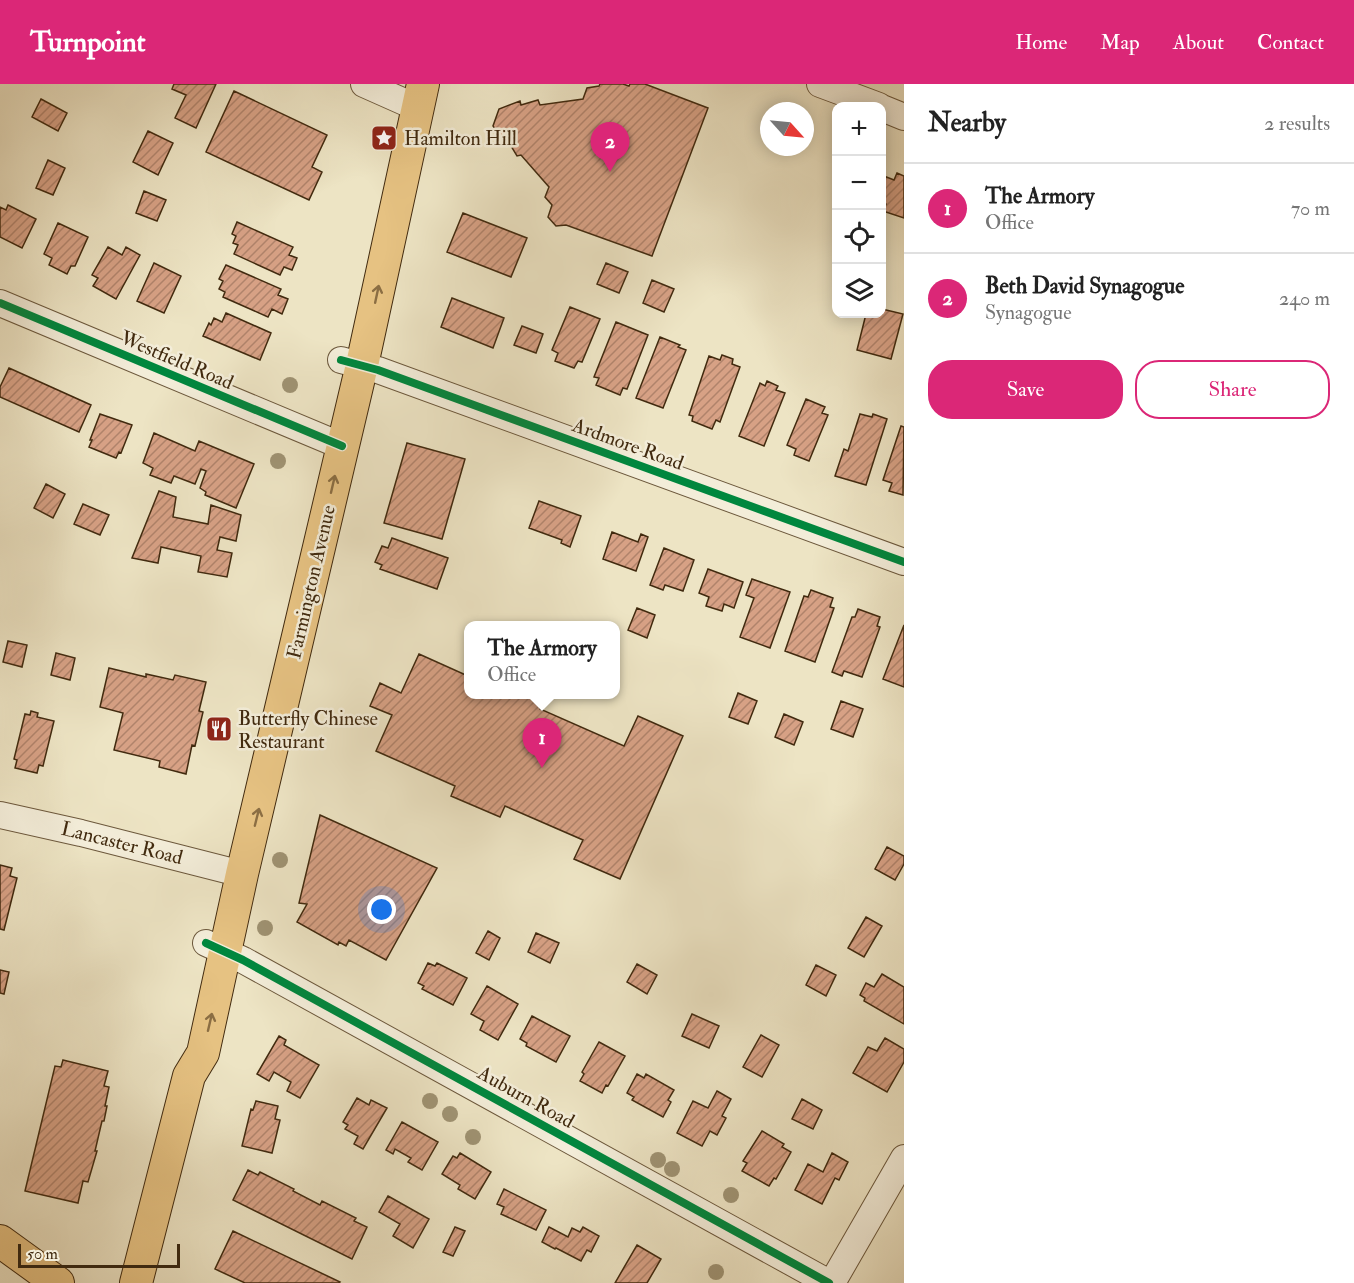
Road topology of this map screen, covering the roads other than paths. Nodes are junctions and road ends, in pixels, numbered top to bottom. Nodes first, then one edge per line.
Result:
1 (364, 84) edge
2 (820, 84) edge
3 (412, 94) edge
4 (867, 102) edge
5 (886, 110) edge
6 (904, 117) edge
7 (0, 303) edge
8 (352, 363) junction
9 (332, 442) junction
10 (904, 562) edge
11 (0, 815) edge
12 (233, 871) junction
13 (216, 948) junction
14 (904, 1158) edge
15 (0, 1241) edge
16 (58, 1283) edge
17 (136, 1283) edge
18 (830, 1283) edge

1 - 3 street
2 - 4 street
3 - 8 main road, Farmington Avenue
5 - 6 street
7 - 9 street, Westfield Road
8 - 9 main road, Farmington Avenue
8 - 10 street, Ardmore Road
9 - 12 main road, Farmington Avenue
11 - 12 street, Lancaster Road
12 - 13 main road, Farmington Avenue
13 - 17 main road, Farmington Avenue
13 - 18 street, Auburn Road
14 - 18 street
15 - 16 main road

